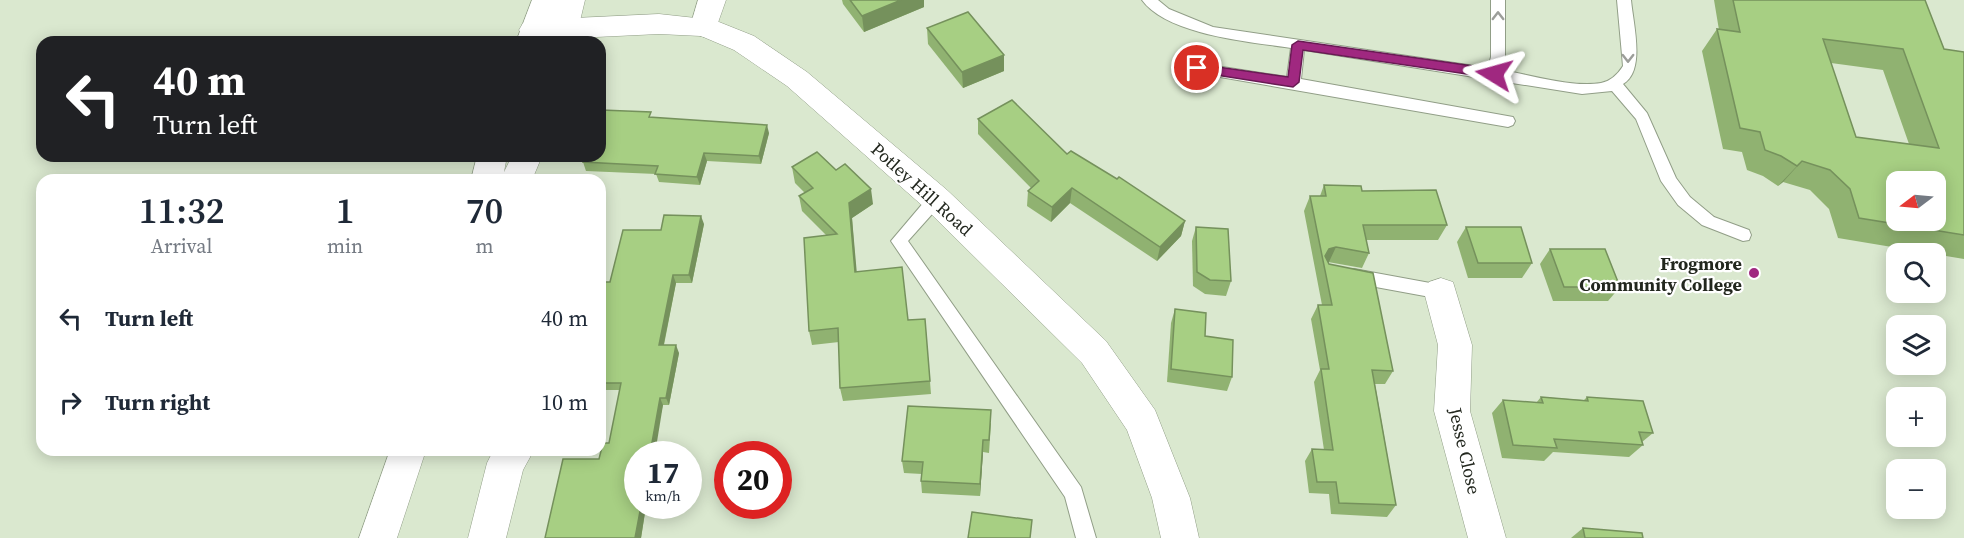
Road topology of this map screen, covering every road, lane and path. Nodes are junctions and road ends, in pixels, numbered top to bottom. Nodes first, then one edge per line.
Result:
1 (546, 0) edge
2 (571, 0) edge
3 (1149, 0) edge
4 (1498, 0) edge
5 (1624, 0) edge
6 (708, 14) edge
7 (531, 36) edge
8 (562, 36) edge
9 (1298, 45) junction
10 (1197, 68) dead end
11 (1494, 74) junction
12 (1293, 82) junction
13 (1614, 83) junction
14 (1508, 121) dead end
15 (936, 199) junction
16 (1743, 235) dead end
17 (1340, 273) edge
18 (1442, 292) joint
19 (406, 456) edge
20 (511, 456) edge
21 (378, 538) edge
22 (486, 538) edge
23 (1086, 538) edge
24 (1180, 538) edge
25 (1487, 538) edge

1 - 7 street
2 - 8 street
3 - 9 lane
11 -> 4 lane
5 -> 13 lane
6 - 8 street, Potley Hill Road
6 - 15 street, Potley Hill Road
7 - 8 street, Potley Hill Road
9 - 11 lane
9 - 12 lane
10 - 12 lane
11 - 13 lane
12 - 14 lane
13 - 16 lane
15 - 23 lane
15 - 24 street, Potley Hill Road
17 - 18 lane
18 - 25 street, Jesse Close
19 - 21 street
20 - 22 street

